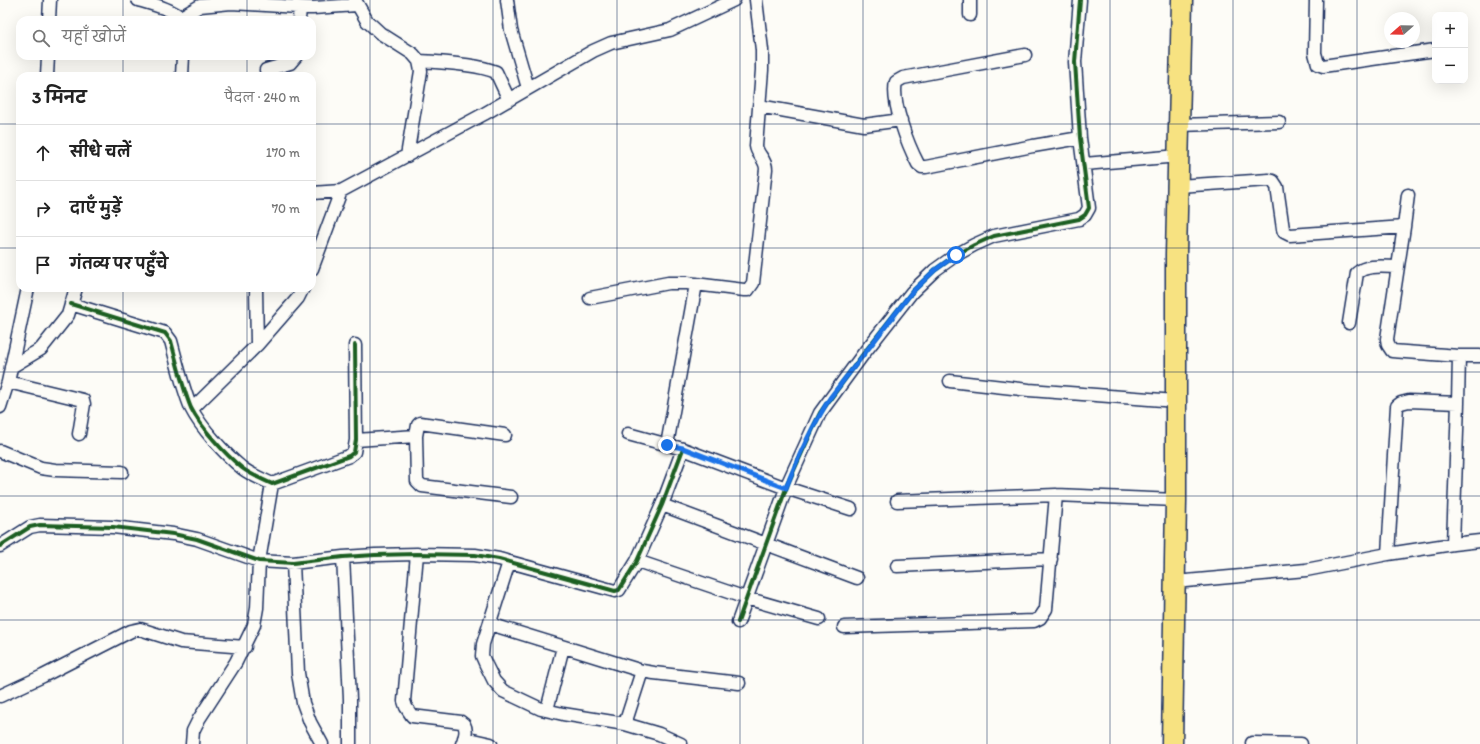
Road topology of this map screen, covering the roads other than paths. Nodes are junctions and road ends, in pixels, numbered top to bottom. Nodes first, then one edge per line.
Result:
1 (50, 0) edge
2 (138, 0) edge
3 (507, 0) edge
4 (734, 0) edge
5 (756, 0) edge
6 (970, 0) edge
7 (1080, 0) edge
8 (1182, 0) edge
9 (1316, 0) edge
10 (356, 2) edge
11 (300, 8) junction
12 (970, 15) dead end
13 (49, 16) edge
14 (178, 16) edge
15 (184, 16) edge
16 (299, 16) edge
17 (1432, 50) edge
18 (1025, 55) dead end
19 (48, 60) edge
20 (183, 60) edge
21 (293, 60) edge
22 (419, 61) junction
23 (266, 70) dead end
24 (47, 72) edge
25 (182, 72) edge
26 (528, 88) junction
27 (509, 100) junction
28 (759, 106) junction
29 (901, 120) junction
30 (1279, 122) dead end
31 (1179, 125) junction
32 (1080, 138) junction
33 (407, 156) junction
34 (1179, 156) junction
35 (1084, 164) junction
36 (1178, 186) junction
37 (341, 191) junction
38 (316, 193) edge
39 (1408, 195) dead end
40 (1404, 227) junction
41 (316, 258) edge
42 (1398, 267) junction
43 (696, 284) junction
44 (27, 292) edge
45 (75, 292) edge
46 (256, 292) edge
47 (301, 292) edge
48 (590, 298) dead end
49 (72, 304) junction
50 (1349, 323) dead end
51 (356, 345) dead end
52 (257, 346) junction
53 (1458, 356) junction
54 (1480, 356) edge
55 (11, 367) junction
56 (950, 381) dead end
57 (8, 382) junction
58 (1176, 401) junction
59 (1458, 403) junction
60 (0, 407) edge
61 (192, 409) junction
62 (79, 434) dead end
63 (628, 434) dead end
64 (505, 435) dead end
65 (416, 436) junction
66 (356, 440) junction
67 (667, 445) junction
68 (683, 448) junction
69 (0, 451) edge
70 (122, 472) dead end
71 (272, 484) junction
72 (786, 488) junction
73 (1056, 495) junction
74 (511, 497) dead end
75 (1176, 500) junction
76 (897, 502) dead end
77 (662, 505) junction
78 (851, 509) dead end
79 (1480, 542) edge
80 (766, 544) junction
81 (1453, 544) junction
82 (0, 546) edge
83 (417, 554) junction
84 (1388, 554) junction
85 (342, 557) junction
86 (1051, 559) junction
87 (259, 561) junction
88 (637, 561) junction
89 (509, 562) junction
90 (293, 563) junction
91 (897, 566) dead end
92 (858, 578) dead end
93 (1175, 582) junction
94 (746, 598) junction
95 (819, 619) dead end
96 (738, 622) dead end
97 (490, 624) junction
98 (844, 627) dead end
99 (245, 646) junction
100 (562, 647) junction
101 (642, 671) junction
102 (739, 683) dead end
103 (0, 696) edge
104 (547, 710) junction
105 (625, 724) junction
106 (463, 741) edge
107 (1252, 743) dead end
108 (192, 744) edge
109 (322, 744) edge
110 (350, 744) edge
111 (491, 744) edge
112 (680, 744) edge
113 (1172, 744) edge
114 (1300, 744) edge

1 - 13 street
2 - 14 street
3 - 26 street
4 - 26 street
5 - 28 street
6 - 12 street
7 - 32 street
8 - 31 highway
9 - 17 street
10 - 11 street
10 - 22 street
11 - 15 street
11 - 16 street
18 - 29 street
19 - 24 street
20 - 25 street
21 - 23 street
22 - 27 street
22 - 33 street
26 - 27 street
27 - 33 street
28 - 29 street
28 - 43 street
29 - 32 street
30 - 31 street
31 - 34 highway
32 - 35 street
33 - 37 street
34 - 35 street
34 - 36 highway
35 - 72 street
36 - 40 street
36 - 58 highway
37 - 38 street
37 - 41 street
39 - 40 street
40 - 42 street
42 - 50 street
42 - 53 street
43 - 48 street
43 - 67 street
44 - 55 street
45 - 49 street
46 - 52 street
47 - 52 street
49 - 55 street
49 - 61 street
51 - 66 street
52 - 61 street
53 - 54 street
53 - 59 street
55 - 57 street
56 - 58 street
57 - 60 street
57 - 62 street
58 - 75 highway
59 - 81 street
59 - 84 street
61 - 71 street
63 - 67 street
64 - 65 street
65 - 66 street
65 - 74 street
66 - 71 street
67 - 68 street
68 - 72 street
68 - 77 street
69 - 70 street
71 - 87 street
72 - 78 street
72 - 80 street
73 - 75 street
73 - 76 street
73 - 86 street
75 - 93 highway
77 - 80 street
77 - 88 street
79 - 81 street
80 - 92 street
80 - 94 street
81 - 84 street
82 - 87 street
83 - 85 street
83 - 89 street
83 - 106 street
84 - 93 street
85 - 90 street
85 - 110 street
86 - 91 street
86 - 98 street
87 - 90 street
87 - 99 street
88 - 89 street
88 - 94 street
89 - 97 street
90 - 109 street
93 - 113 highway
94 - 95 street
94 - 96 street
97 - 100 street
97 - 104 street
99 - 103 street
99 - 108 street
100 - 101 street
100 - 104 street
101 - 102 street
101 - 105 street
104 - 105 street
105 - 112 street
106 - 111 street
107 - 114 street

